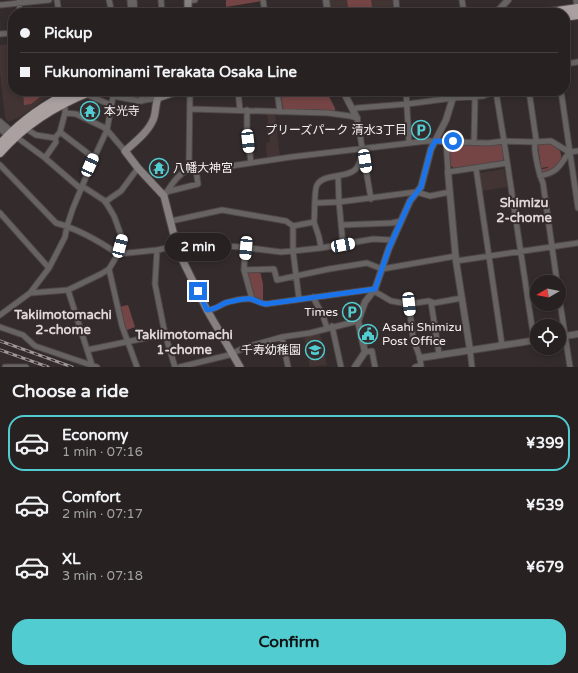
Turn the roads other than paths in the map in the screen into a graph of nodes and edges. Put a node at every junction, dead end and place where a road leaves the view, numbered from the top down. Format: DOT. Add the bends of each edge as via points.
graph roads {
  1 [pos="49,0"];
  2 [pos="508,0"];
  3 [pos="19,2"];
  4 [pos="0,6"];
  5 [pos="501,8"];
  6 [pos="63,96"];
  7 [pos="85,96"];
  8 [pos="95,96"];
  9 [pos="113,96"];
  10 [pos="123,96"];
  11 [pos="141,96"];
  12 [pos="161,96"];
  13 [pos="190,96"];
  14 [pos="239,96"];
  15 [pos="278,96"];
  16 [pos="346,96"];
  17 [pos="406,96"];
  18 [pos="476,96"];
  19 [pos="483,96"];
  20 [pos="497,96"];
  21 [pos="530,96"];
  22 [pos="562,96"];
  23 [pos="158,98"];
  24 [pos="453,98"];
  25 [pos="142,101"];
  26 [pos="63,104"];
  27 [pos="407,104"];
  28 [pos="111,105"];
  29 [pos="190,109"];
  30 [pos="240,110"];
  31 [pos="247,110"];
  32 [pos="353,110"];
  33 [pos="280,112"];
  34 [pos="65,113"];
  35 [pos="357,118"];
  36 [pos="0,122"];
  37 [pos="0,128"];
  38 [pos="25,128"];
  39 [pos="107,130"];
  40 [pos="60,132"];
  41 [pos="12,136"];
  42 [pos="55,138"];
  43 [pos="435,141"];
  44 [pos="446,141"];
  45 [pos="504,141"];
  46 [pos="409,142"];
  47 [pos="474,142"];
  48 [pos="535,142"];
  49 [pos="0,144"];
  50 [pos="363,148"];
  51 [pos="578,151"];
  52 [pos="125,152"];
  53 [pos="569,152"];
  54 [pos="0,153"];
  55 [pos="44,158"];
  56 [pos="94,158"];
  57 [pos="507,163"];
  58 [pos="251,164"];
  59 [pos="0,165"];
  60 [pos="138,168"];
  61 [pos="476,168"];
  62 [pos="187,170"];
  63 [pos="196,170"];
  64 [pos="448,172"];
  65 [pos="338,176"];
  66 [pos="540,176"];
  67 [pos="82,188"];
  68 [pos="416,192"];
  69 [pos="450,192"];
  70 [pos="165,194"];
  71 [pos="371,199"];
  72 [pos="106,202"];
  73 [pos="339,202"];
  74 [pos="315,203"];
  75 [pos="578,208"];
  76 [pos="0,213"];
  77 [pos="171,221"];
  78 [pos="401,221"];
  79 [pos="314,222"];
  80 [pos="67,226"];
  81 [pos="292,226"];
  82 [pos="341,226"];
  83 [pos="392,240"];
  84 [pos="578,243"];
  85 [pos="343,245"];
  86 [pos="552,247"];
  87 [pos="178,248"];
  88 [pos="246,248"];
  89 [pos="321,248"];
  90 [pos="158,250"];
  91 [pos="294,251"];
  92 [pos="520,252"];
  93 [pos="118,254"];
  94 [pos="489,256"];
  95 [pos="456,258"];
  96 [pos="49,268"];
  97 [pos="382,268"];
  98 [pos="109,269"];
  99 [pos="244,270"];
  100 [pos="556,275"];
  101 [pos="297,276"];
  102 [pos="68,290"];
  103 [pos="375,290"];
  104 [pos="30,293"];
  105 [pos="313,297"];
  106 [pos="462,298"];
  107 [pos="252,299"];
  108 [pos="299,299"];
  109 [pos="432,302"];
  110 [pos="409,304"];
  111 [pos="207,310"];
  112 [pos="0,316"];
  113 [pos="531,319"];
  114 [pos="358,321"];
  115 [pos="0,327"];
  116 [pos="330,327"];
  117 [pos="165,334"];
  118 [pos="578,334"];
  119 [pos="566,336"];
  120 [pos="282,337"];
  121 [pos="128,341"];
  122 [pos="530,341"];
  123 [pos="502,345"];
  124 [pos="87,350"];
  125 [pos="470,350"];
  126 [pos="365,352"];
  127 [pos="566,352"];
  128 [pos="232,354"];
  129 [pos="439,354"];
  130 [pos="420,358"];
  131 [pos="0,364"];
  132 [pos="94,366"];
  133 [pos="421,366"];
  134 [pos="4,367"];
  135 [pos="26,367"];
  136 [pos="137,367"];
  137 [pos="175,367"];
  138 [pos="180,367"];
  139 [pos="240,367"];
  140 [pos="288,367"];
  141 [pos="342,367"];
  142 [pos="355,367"];
  143 [pos="375,367"];
  144 [pos="415,367"];
  145 [pos="472,367"];
  146 [pos="570,367"];
  1 -- 3 [label="street"];
  2 -- 5 [label="street"];
  3 -- 4 [label="street"];
  6 -- 41 [label="highway" via="20,124"];
  7 -- 26 [label="highway"];
  8 -- 28 [label="street"];
  9 -- 28 [label="street"];
  10 -- 25 [label="street"];
  11 -- 25 [label="street"];
  12 -- 23 [label="main road"];
  13 -- 29 [label="street"];
  14 -- 30 [label="street"];
  15 -- 33 [label="street"];
  16 -- 32 [label="street"];
  17 -- 27 [label="street"];
  18 -- 19 [label="street"];
  18 -- 24 [label="street"];
  18 -- 47 [label="street"];
  20 -- 45 [label="street"];
  21 -- 48 [label="street"];
  22 -- 53 [label="street"];
  23 -- 25 [label="street"];
  23 -- 52 [label="main road" via="153,121"];
  24 -- 27 [label="street"];
  24 -- 43 [label="street"];
  26 -- 34 [label="street"];
  26 -- 38 [label="highway"];
  27 -- 32 [label="street"];
  27 -- 46 [label="street"];
  28 -- 39 [label="street"];
  29 -- 30 [label="street"];
  29 -- 62 [label="street"];
  30 -- 31 [label="street"];
  31 -- 33 [label="street"];
  31 -- 58 [label="street"];
  32 -- 35 [label="street"];
  33 -- 35 [label="street" via="328,113"];
  34 -- 39 [label="street" via="76,114"];
  34 -- 40 [label="street"];
  35 -- 50 [label="street"];
  36 -- 41 [label="street"];
  37 -- 41 [label="street"];
  38 -- 41 [label="highway"];
  38 -- 42 [label="street" via="36,135"];
  39 -- 52 [label="street"];
  39 -- 56 [label="street"];
  40 -- 42 [label="street"];
  40 -- 56 [label="street"];
  41 -- 49 [label="highway"];
  41 -- 54 [label="highway"];
  41 -- 55 [label="street"];
  42 -- 55 [label="street" via="56,142"];
  43 -- 44 [label="street"];
  43 -- 46 [label="street"];
  43 -- 68 [label="street" via="421,187"];
  44 -- 47 [label="street"];
  44 -- 64 [label="street"];
  45 -- 47 [label="street"];
  45 -- 48 [label="street"];
  45 -- 57 [label="street"];
  46 -- 50 [label="street"];
  48 -- 53 [label="street" via="551,141"];
  48 -- 66 [label="street"];
  50 -- 58 [label="street"];
  50 -- 65 [label="street" via="361,160 354,172"];
  50 -- 71 [label="street"];
  51 -- 53 [label="street"];
  52 -- 60 [label="main road"];
  53 -- 66 [label="street" via="558,169 551,174"];
  53 -- 75 [label="street"];
  55 -- 67 [label="street"];
  56 -- 67 [label="street"];
  57 -- 61 [label="street"];
  57 -- 92 [label="street"];
  58 -- 63 [label="street"];
  59 -- 80 [label="street" via="56,223"];
  60 -- 70 [label="main road"];
  60 -- 72 [label="street" via="121,191"];
  61 -- 64 [label="street"];
  61 -- 94 [label="street"];
  62 -- 63 [label="street"];
  62 -- 70 [label="street"];
  63 -- 70 [label="street" via="198,184"];
  64 -- 69 [label="street"];
  65 -- 73 [label="street"];
  65 -- 74 [label="street" via="321,180 316,186"];
  66 -- 86 [label="street"];
  67 -- 72 [label="street"];
  67 -- 80 [label="street"];
  68 -- 69 [label="street" via="430,196"];
  68 -- 71 [label="street"];
  68 -- 78 [label="street"];
  69 -- 95 [label="street"];
  70 -- 77 [label="main road"];
  71 -- 73 [label="street"];
  72 -- 93 [label="street" via="122,238"];
  73 -- 74 [label="street"];
  73 -- 82 [label="street"];
  74 -- 79 [label="street"];
  76 -- 96 [label="street"];
  77 -- 81 [label="street" via="222,210 286,221"];
  77 -- 87 [label="main road"];
  78 -- 82 [label="street"];
  78 -- 83 [label="street"];
  79 -- 81 [label="street"];
  79 -- 89 [label="street"];
  80 -- 93 [label="street"];
  80 -- 96 [label="street" via="65,237"];
  81 -- 91 [label="street"];
  82 -- 85 [label="street"];
  83 -- 85 [label="street" via="373,239"];
  83 -- 97 [label="street"];
  84 -- 86 [label="street"];
  85 -- 89 [label="street"];
  86 -- 92 [label="street"];
  86 -- 100 [label="street"];
  87 -- 88 [label="street" via="208,245"];
  87 -- 90 [label="street"];
  87 -- 111 [label="main road"];
  88 -- 91 [label="street"];
  88 -- 99 [label="street"];
  89 -- 91 [label="street"];
  90 -- 93 [label="street"];
  90 -- 117 [label="street" via="155,284"];
  91 -- 101 [label="street"];
  92 -- 94 [label="street"];
  92 -- 113 [label="street"];
  93 -- 98 [label="street"];
  94 -- 95 [label="street"];
  94 -- 123 [label="street"];
  95 -- 97 [label="street"];
  95 -- 106 [label="street"];
  96 -- 104 [label="street"];
  97 -- 101 [label="street" via="367,263 329,268"];
  97 -- 103 [label="street"];
  98 -- 102 [label="street"];
  98 -- 121 [label="street"];
  99 -- 101 [label="street" via="274,269 277,280"];
  99 -- 107 [label="street"];
  101 -- 108 [label="street"];
  102 -- 104 [label="street"];
  102 -- 124 [label="street"];
  103 -- 105 [label="street"];
  103 -- 110 [label="street" via="391,301"];
  103 -- 114 [label="street" via="365,302"];
  104 -- 112 [label="street"];
  105 -- 108 [label="street"];
  105 -- 116 [label="street"];
  106 -- 109 [label="street"];
  106 -- 125 [label="street"];
  107 -- 108 [label="street" via="266,304"];
  107 -- 111 [label="street" via="226,303"];
  109 -- 110 [label="street"];
  109 -- 129 [label="street"];
  110 -- 130 [label="street" via="413,338"];
  111 -- 128 [label="main road"];
  114 -- 116 [label="street"];
  114 -- 126 [label="street"];
  115 -- 132 [label="street" via="23,335 35,346"];
  116 -- 120 [label="street"];
  116 -- 141 [label="street"];
  117 -- 121 [label="street"];
  117 -- 137 [label="street"];
  118 -- 119 [label="street"];
  120 -- 128 [label="street" via="246,347"];
  120 -- 140 [label="street"];
  121 -- 124 [label="street"];
  121 -- 136 [label="street"];
  122 -- 123 [label="street"];
  123 -- 125 [label="street"];
  124 -- 132 [label="street"];
  125 -- 129 [label="street"];
  125 -- 145 [label="street"];
  126 -- 142 [label="street"];
  126 -- 143 [label="street" via="372,350"];
  127 -- 146 [label="street"];
  128 -- 138 [label="street"];
  128 -- 139 [label="main road"];
  129 -- 130 [label="street"];
  130 -- 133 [label="street"];
  131 -- 134 [label="street"];
  133 -- 144 [label="street"];
  134 -- 135 [label="street"];
}
